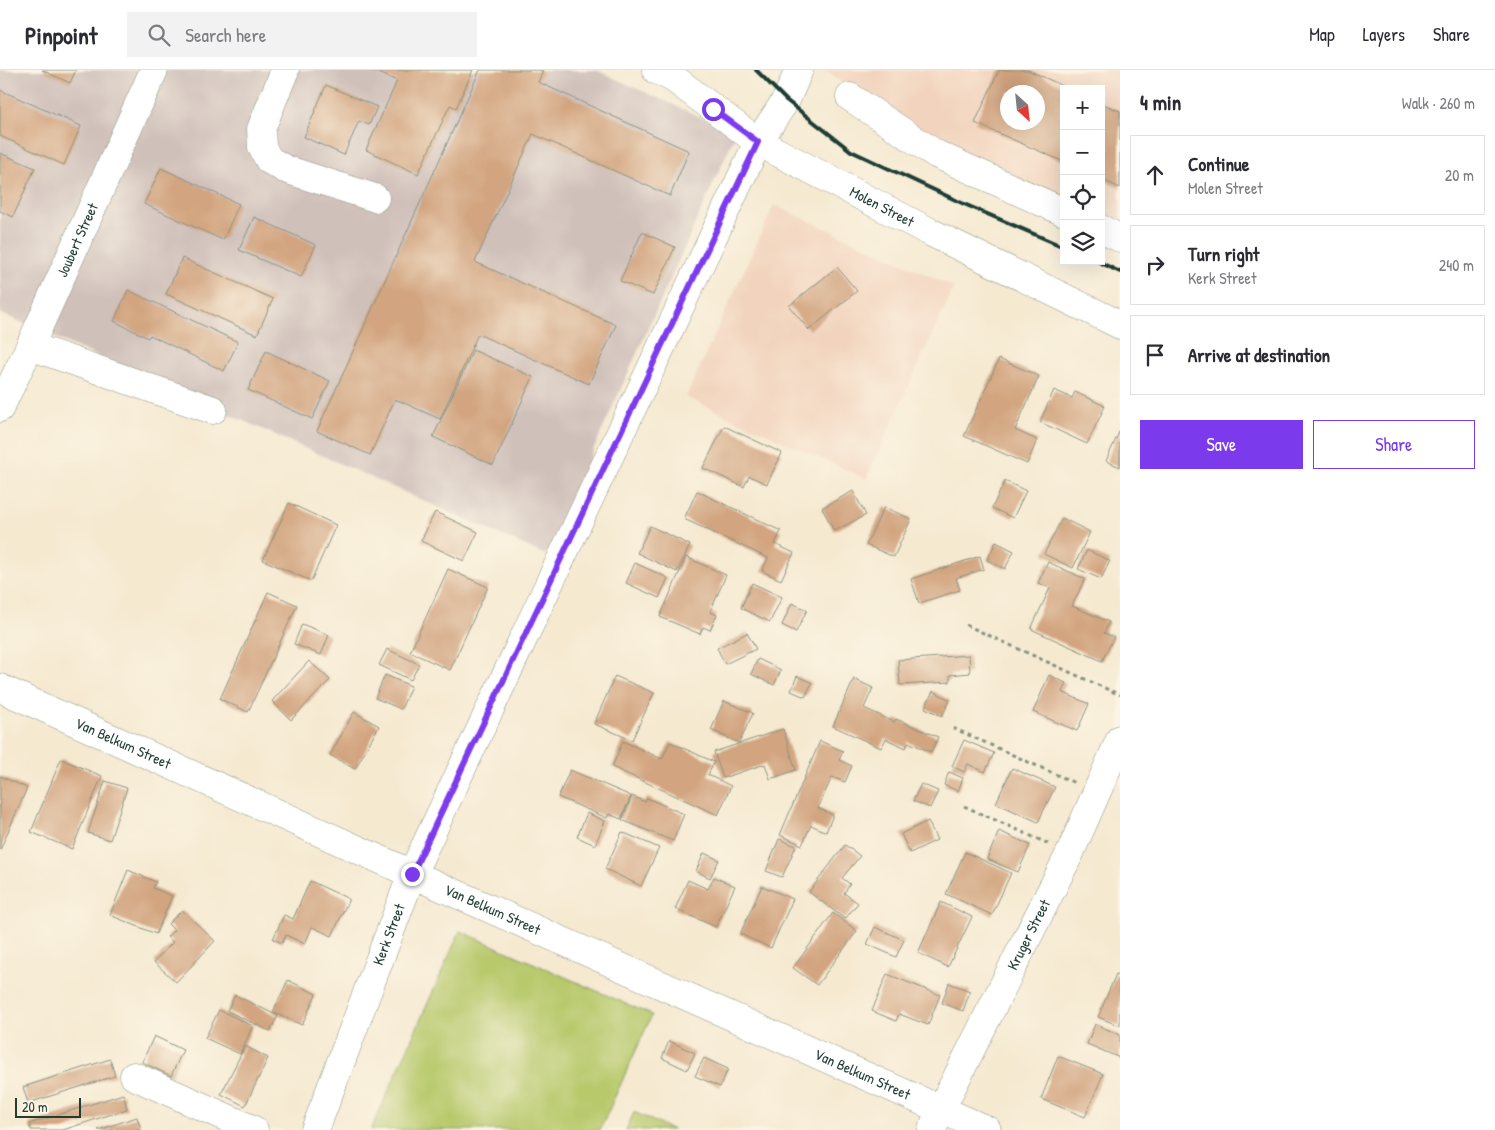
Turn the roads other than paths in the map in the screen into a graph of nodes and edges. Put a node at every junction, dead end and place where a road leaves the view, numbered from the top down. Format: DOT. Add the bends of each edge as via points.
graph roads {
  1 [pos="154,70"];
  2 [pos="285,70"];
  3 [pos="656,70"];
  4 [pos="799,70"];
  5 [pos="850,97"];
  6 [pos="758,142"];
  7 [pos="375,198"];
  8 [pos="1060,210"];
  9 [pos="1105,232"];
  10 [pos="1120,238"];
  11 [pos="1120,325"];
  12 [pos="30,346"];
  13 [pos="8,373"];
  14 [pos="0,408"];
  15 [pos="213,410"];
  16 [pos="0,688"];
  17 [pos="1120,738"];
  18 [pos="412,874"];
  19 [pos="134,1076"];
  20 [pos="936,1120"];
  21 [pos="254,1130"];
  22 [pos="315,1130"];
  23 [pos="987,1130"];
  1 -- 12 [label="street, Joubert Street"];
  2 -- 7 [label="street" via="261,129 262,146 269,160 285,169"];
  3 -- 6 [label="street, Molen Street" via="673,78"];
  4 -- 6 [label="street, Kerk Street" via="786,100"];
  5 -- 8 [label="street" via="936,154"];
  6 -- 11 [label="street, Molen Street" via="930,232"];
  6 -- 18 [label="street, Kerk Street"];
  9 -- 10 [label="street"];
  12 -- 13 [label="street, Joubert Street"];
  12 -- 15 [label="street"];
  13 -- 14 [label="street, Joubert Street"];
  16 -- 18 [label="street, Van Belkum Street"];
  17 -- 20 [label="street, Kruger Street" via="1070,854"];
  18 -- 20 [label="street, Van Belkum Street"];
  18 -- 22 [label="street, Kerk Street"];
  19 -- 21 [label="street"];
  20 -- 23 [label="street, Van Belkum Street"];
}
